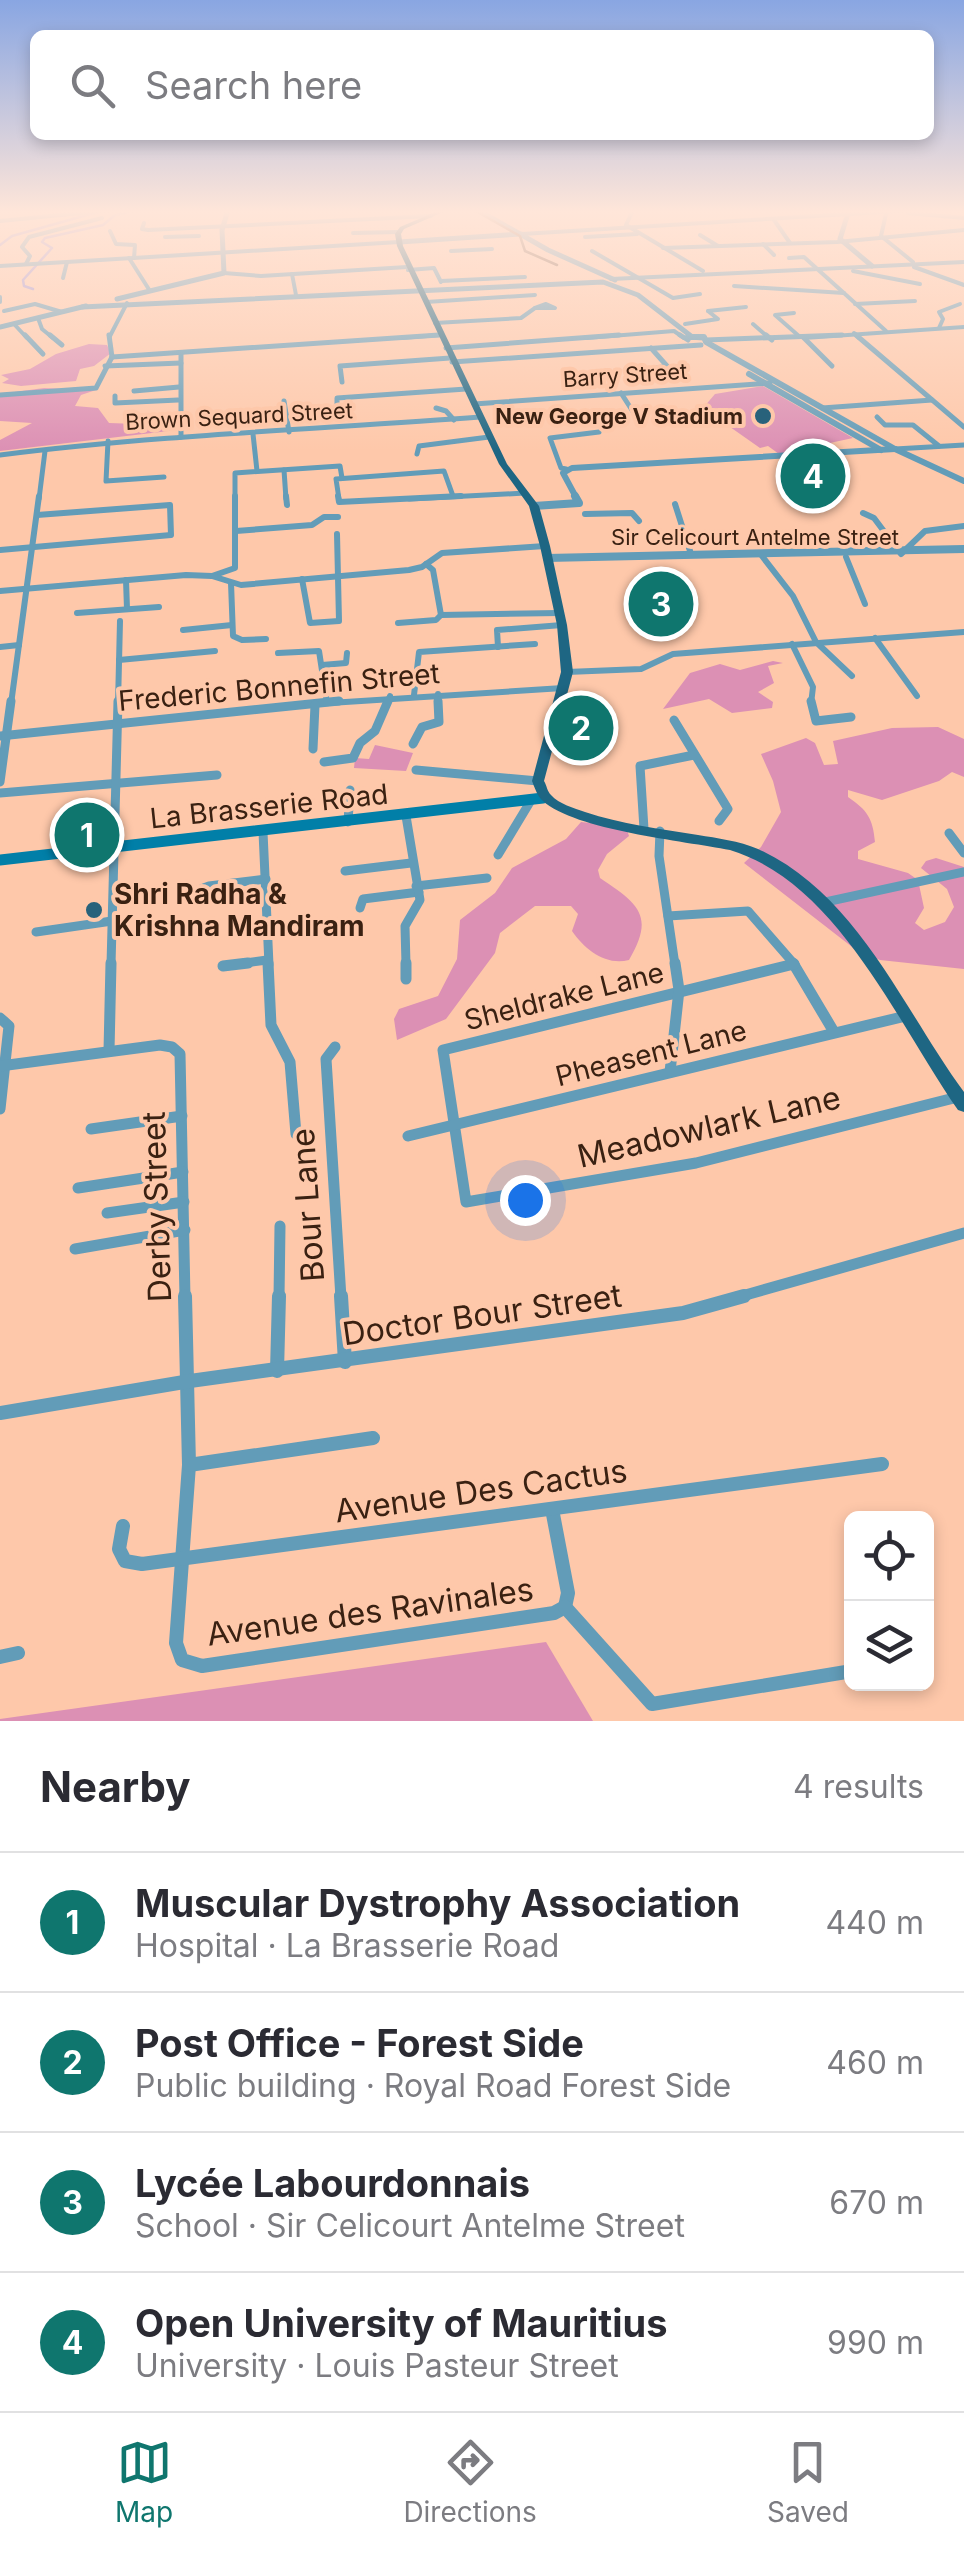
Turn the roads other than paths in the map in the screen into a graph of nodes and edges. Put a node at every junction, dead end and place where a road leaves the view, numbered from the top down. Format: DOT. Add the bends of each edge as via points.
graph roads {
  1 [pos="149,290"];
  2 [pos="295,290"];
  3 [pos="411,290"];
  4 [pos="419,290"];
  5 [pos="533,290"];
  6 [pos="541,290"];
  7 [pos="629,290"];
  8 [pos="636,290"];
  9 [pos="659,290"];
  10 [pos="793,290"];
  11 [pos="840,290"];
  12 [pos="700,294"];
  13 [pos="844,294"];
  14 [pos="296,295"];
  15 [pos="536,295"];
  16 [pos="915,300"];
  17 [pos="116,301"];
  18 [pos="426,302"];
  19 [pos="127,303"];
  20 [pos="856,304"];
  21 [pos="960,304"];
  22 [pos="746,307"];
  23 [pos="536,309"];
  24 [pos="4,311"];
  25 [pos="62,312"];
  26 [pos="794,314"];
  27 [pos="38,318"];
  28 [pos="435,323"];
  29 [pos="14,324"];
  30 [pos="684,324"];
  31 [pos="754,324"];
  32 [pos="0,327"];
  33 [pos="954,327"];
  34 [pos="964,327"];
  35 [pos="939,328"];
  36 [pos="886,331"];
  37 [pos="854,333"];
  38 [pos="440,335"];
  39 [pos="964,336"];
  40 [pos="802,337"];
  41 [pos="772,340"];
  42 [pos="700,341"];
  43 [pos="62,345"];
  44 [pos="446,348"];
  45 [pos="651,348"];
  46 [pos="181,353"];
  47 [pos="44,354"];
  48 [pos="112,357"];
  49 [pos="451,360"];
  50 [pos="180,364"];
  51 [pos="105,366"];
  52 [pos="832,366"];
  53 [pos="657,368"];
  54 [pos="342,382"];
  55 [pos="763,383"];
  56 [pos="778,384"];
  57 [pos="180,387"];
  58 [pos="466,389"];
  59 [pos="134,391"];
  60 [pos="621,393"];
  61 [pos="0,395"];
  62 [pos="178,400"];
  63 [pos="932,400"];
  64 [pos="284,401"];
  65 [pos="117,403"];
  66 [pos="474,404"];
  67 [pos="436,408"];
  68 [pos="822,408"];
  69 [pos="331,410"];
  70 [pos="964,410"];
  71 [pos="946,412"];
  72 [pos="480,417"];
  73 [pos="877,417"];
  74 [pos="454,420"];
  75 [pos="639,421"];
  76 [pos="964,426"];
  77 [pos="290,432"];
  78 [pos="600,432"];
  79 [pos="253,434"];
  80 [pos="181,437"];
  81 [pos="489,437"];
  82 [pos="108,441"];
  83 [pos="964,445"];
  84 [pos="938,446"];
  85 [pos="895,449"];
  86 [pos="881,450"];
  87 [pos="45,451"];
  88 [pos="0,454"];
  89 [pos="417,454"];
  90 [pos="569,469"];
  91 [pos="284,470"];
  92 [pos="257,471"];
  93 [pos="164,477"];
  94 [pos="342,478"];
  95 [pos="964,484"];
  96 [pos="525,493"];
  97 [pos="453,496"];
  98 [pos="579,504"];
  99 [pos="675,504"];
  100 [pos="287,505"];
  101 [pos="534,506"];
  102 [pos="864,513"];
  103 [pos="585,514"];
  104 [pos="37,515"];
  105 [pos="338,517"];
  106 [pos="639,521"];
  107 [pos="964,526"];
  108 [pos="592,528"];
  109 [pos="236,531"];
  110 [pos="337,534"];
  111 [pos="32,547"];
  112 [pos="964,549"];
  113 [pos="0,550"];
  114 [pos="546,552"];
  115 [pos="691,554"];
  116 [pos="901,554"];
  117 [pos="762,556"];
  118 [pos="846,557"];
  119 [pos="426,564"];
  120 [pos="212,576"];
  121 [pos="336,576"];
  122 [pos="302,579"];
  123 [pos="126,580"];
  124 [pos="231,584"];
  125 [pos="28,589"];
  126 [pos="0,591"];
  127 [pos="866,604"];
  128 [pos="159,607"];
  129 [pos="128,609"];
  130 [pos="77,613"];
  131 [pos="441,615"];
  132 [pos="561,619"];
  133 [pos="120,620"];
  134 [pos="398,623"];
  135 [pos="232,625"];
  136 [pos="183,630"];
  137 [pos="964,632"];
  138 [pos="875,638"];
  139 [pos="266,639"];
  140 [pos="816,642"];
  141 [pos="535,644"];
  142 [pos="792,644"];
  143 [pos="18,646"];
  144 [pos="0,647"];
  145 [pos="498,647"];
  146 [pos="215,651"];
  147 [pos="347,652"];
  148 [pos="278,653"];
  149 [pos="118,660"];
  150 [pos="322,665"];
  151 [pos="567,672"];
  152 [pos="852,676"];
  153 [pos="14,687"];
  154 [pos="0,688"];
  155 [pos="563,688"];
  156 [pos="414,694"];
  157 [pos="438,694"];
  158 [pos="390,696"];
  159 [pos="918,696"];
  160 [pos="327,703"];
  161 [pos="314,704"];
  162 [pos="850,718"];
  163 [pos="674,720"];
  164 [pos="116,724"];
  165 [pos="3,736"];
  166 [pos="413,744"];
  167 [pos="313,749"];
  168 [pos="694,754"];
  169 [pos="324,762"];
  170 [pos="416,770"];
  171 [pos="217,775"];
  172 [pos="538,781"];
  173 [pos="0,782"];
  174 [pos="115,783"];
  175 [pos="350,790"];
  176 [pos="0,793"];
  177 [pos="542,802"];
  178 [pos="406,816"];
  179 [pos="719,821"];
  180 [pos="348,822"];
  181 [pos="652,830"];
  182 [pos="262,832"];
  183 [pos="949,832"];
  184 [pos="114,848"];
  185 [pos="964,853"];
  186 [pos="498,855"];
  187 [pos="0,860"];
  188 [pos="411,863"];
  189 [pos="346,871"];
  190 [pos="964,872"];
  191 [pos="487,878"];
  192 [pos="266,879"];
  193 [pos="418,889"];
  194 [pos="182,896"];
  195 [pos="821,903"];
  196 [pos="360,908"];
  197 [pos="668,916"];
  198 [pos="112,921"];
  199 [pos="36,932"];
  200 [pos="268,960"];
  201 [pos="794,964"];
  202 [pos="223,966"];
  203 [pos="406,978"];
  204 [pos="680,990"];
  205 [pos="906,1016"];
  206 [pos="3,1019"];
  207 [pos="834,1032"];
  208 [pos="335,1047"];
  209 [pos="109,1051"];
  210 [pos="2,1065"];
  211 [pos="670,1072"];
  212 [pos="961,1101"];
  213 [pos="0,1109"];
  214 [pos="182,1116"];
  215 [pos="454,1124"];
  216 [pos="90,1129"];
  217 [pos="296,1134"];
  218 [pos="408,1136"];
  219 [pos="183,1172"];
  220 [pos="78,1188"];
  221 [pos="184,1202"];
  222 [pos="471,1204"];
  223 [pos="107,1214"];
  224 [pos="280,1226"];
  225 [pos="185,1230"];
  226 [pos="964,1233"];
  227 [pos="75,1249"];
  228 [pos="346,1362"];
  229 [pos="277,1371"];
  230 [pos="190,1382"];
  231 [pos="0,1413"];
  232 [pos="373,1438"];
  233 [pos="882,1464"];
  234 [pos="190,1465"];
  235 [pos="552,1509"];
  236 [pos="122,1526"];
  237 [pos="182,1559"];
  238 [pos="565,1607"];
  239 [pos="18,1654"];
  240 [pos="0,1657"];
  241 [pos="182,1660"];
  242 [pos="844,1671"];
  1 -- 17 [label="street"];
  2 -- 14 [label="street"];
  3 -- 14 [label="street"];
  4 -- 18 [label="main road"];
  5 -- 15 [label="street"];
  6 -- 23 [label="street" via="555,309"];
  7 -- 42 [label="street"];
  8 -- 30 [label="street"];
  9 -- 12 [label="street" via="673,298"];
  10 -- 13 [label="street"];
  11 -- 13 [label="street"];
  13 -- 20 [label="street"];
  14 -- 19 [label="street"];
  15 -- 18 [label="street"];
  15 -- 23 [label="street"];
  16 -- 20 [label="street"];
  17 -- 19 [label="street"];
  17 -- 25 [label="street"];
  18 -- 28 [label="main road"];
  19 -- 48 [label="street" via="109,336"];
  20 -- 36 [label="street"];
  21 -- 35 [label="street" via="939,312"];
  22 -- 30 [label="street" via="708,311 718,318"];
  23 -- 28 [label="street" via="521,318"];
  24 -- 25 [label="street" via="35,304"];
  25 -- 27 [label="street"];
  26 -- 40 [label="street" via="775,315"];
  27 -- 29 [label="street"];
  27 -- 43 [label="street"];
  28 -- 38 [label="main road"];
  29 -- 32 [label="street"];
  29 -- 47 [label="street"];
  30 -- 42 [label="street"];
  31 -- 41 [label="street"];
  33 -- 34 [label="street"];
  33 -- 35 [label="street"];
  33 -- 39 [label="street"];
  35 -- 36 [label="street"];
  36 -- 37 [label="street"];
  37 -- 40 [label="street"];
  37 -- 63 [label="street"];
  38 -- 44 [label="main road"];
  38 -- 46 [label="street"];
  40 -- 41 [label="street"];
  40 -- 52 [label="street"];
  41 -- 42 [label="street"];
  42 -- 44 [label="street" via="674,332"];
  42 -- 45 [label="street"];
  42 -- 55 [label="street"];
  42 -- 56 [label="street"];
  44 -- 49 [label="main road"];
  45 -- 49 [label="street"];
  45 -- 53 [label="street" via="666,366"];
  46 -- 48 [label="street"];
  46 -- 50 [label="street"];
  48 -- 51 [label="street"];
  49 -- 54 [label="street" via="340,366"];
  49 -- 58 [label="main road"];
  50 -- 51 [label="street"];
  50 -- 57 [label="street"];
  51 -- 61 [label="street" via="96,388"];
  55 -- 56 [label="street, Barry Street"];
  55 -- 60 [label="street, Barry Street"];
  55 -- 86 [label="street"];
  56 -- 68 [label="street"];
  57 -- 59 [label="street"];
  57 -- 62 [label="street"];
  58 -- 66 [label="main road"];
  58 -- 69 [label="street" via="337,398"];
  60 -- 66 [label="street, Barry Street"];
  60 -- 75 [label="street"];
  62 -- 65 [label="street"];
  62 -- 80 [label="street"];
  63 -- 68 [label="street"];
  63 -- 71 [label="street"];
  64 -- 77 [label="street"];
  66 -- 72 [label="main road"];
  67 -- 74 [label="street"];
  68 -- 85 [label="street"];
  70 -- 71 [label="street"];
  71 -- 76 [label="street"];
  72 -- 74 [label="street, Brown Sequard Street"];
  72 -- 81 [label="main road"];
  73 -- 84 [label="street" via="885,426 916,426"];
  74 -- 77 [label="street, Brown Sequard Street"];
  77 -- 79 [label="street, Brown Sequard Street"];
  78 -- 90 [label="street" via="550,438 562,468"];
  79 -- 80 [label="street, Brown Sequard Street"];
  79 -- 92 [label="street"];
  80 -- 82 [label="street, Brown Sequard Street"];
  81 -- 89 [label="street" via="419,446"];
  81 -- 96 [label="main road"];
  82 -- 87 [label="street, Brown Sequard Street"];
  82 -- 93 [label="street" via="106,481"];
  83 -- 84 [label="street"];
  84 -- 85 [label="street"];
  85 -- 86 [label="street"];
  85 -- 95 [label="street"];
  86 -- 90 [label="street"];
  86 -- 95 [label="street"];
  87 -- 88 [label="street, Brown Sequard Street"];
  87 -- 104 [label="street"];
  90 -- 98 [label="street" via="563,473"];
  91 -- 92 [label="street"];
  91 -- 94 [label="street" via="340,466"];
  91 -- 100 [label="street"];
  92 -- 109 [label="street" via="235,472"];
  94 -- 97 [label="street" via="444,471"];
  94 -- 97 [label="street" via="336,479 340,502"];
  96 -- 97 [label="street"];
  96 -- 101 [label="main road"];
  98 -- 101 [label="street"];
  98 -- 103 [label="street"];
  99 -- 115 [label="street"];
  101 -- 114 [label="main road"];
  102 -- 116 [label="street"];
  103 -- 106 [label="street" via="632,512"];
  103 -- 108 [label="street"];
  104 -- 111 [label="street"];
  104 -- 111 [label="street" via="170,506 171,536"];
  105 -- 109 [label="street"];
  107 -- 116 [label="street" via="925,531"];
  109 -- 120 [label="street" via="235,568"];
  110 -- 121 [label="street"];
  111 -- 113 [label="street"];
  111 -- 125 [label="street"];
  112 -- 116 [label="street, Sir Celicourt Antelme Street"];
  114 -- 115 [label="street, Sir Celicourt Antelme Street"];
  114 -- 119 [label="street" via="442,554"];
  114 -- 132 [label="main road"];
  115 -- 117 [label="street, Sir Celicourt Antelme Street"];
  116 -- 118 [label="street, Sir Celicourt Antelme Street"];
  117 -- 118 [label="street, Sir Celicourt Antelme Street"];
  117 -- 140 [label="street"];
  118 -- 127 [label="street"];
  119 -- 121 [label="street"];
  119 -- 131 [label="street" via="433,570"];
  120 -- 123 [label="street"];
  120 -- 124 [label="street"];
  121 -- 122 [label="street"];
  121 -- 122 [label="street" via="341,619 316,624 310,623"];
  122 -- 124 [label="street"];
  123 -- 125 [label="street"];
  123 -- 129 [label="street"];
  124 -- 135 [label="street"];
  125 -- 126 [label="street"];
  125 -- 143 [label="street"];
  128 -- 129 [label="street"];
  129 -- 130 [label="street"];
  131 -- 132 [label="street"];
  131 -- 134 [label="street"];
  132 -- 145 [label="street" via="497,630"];
  132 -- 151 [label="main road"];
  133 -- 149 [label="street"];
  135 -- 136 [label="street"];
  135 -- 139 [label="street" via="238,640"];
  137 -- 138 [label="street"];
  138 -- 140 [label="street"];
  138 -- 159 [label="street"];
  140 -- 142 [label="street"];
  140 -- 152 [label="street"];
  141 -- 145 [label="street"];
  142 -- 151 [label="street" via="673,654 620,672"];
  142 -- 162 [label="street" via="813,687 816,721"];
  143 -- 144 [label="street"];
  143 -- 153 [label="street"];
  145 -- 156 [label="street" via="419,652"];
  146 -- 149 [label="street"];
  147 -- 150 [label="street" via="346,663"];
  148 -- 150 [label="street" via="316,650"];
  149 -- 164 [label="street"];
  150 -- 160 [label="street"];
  151 -- 155 [label="main road"];
  153 -- 154 [label="street"];
  153 -- 165 [label="street"];
  155 -- 157 [label="street, Frederic Bonnefin Street"];
  155 -- 172 [label="main road"];
  156 -- 157 [label="street, Frederic Bonnefin Street"];
  156 -- 158 [label="street, Frederic Bonnefin Street"];
  157 -- 166 [label="street" via="439,722 422,727"];
  158 -- 160 [label="street, Frederic Bonnefin Street"];
  158 -- 169 [label="street" via="355,756"];
  160 -- 161 [label="street, Frederic Bonnefin Street"];
  161 -- 164 [label="street, Frederic Bonnefin Street"];
  161 -- 167 [label="street"];
  163 -- 168 [label="street"];
  164 -- 165 [label="street, Frederic Bonnefin Street"];
  164 -- 174 [label="street"];
  165 -- 173 [label="street"];
  168 -- 179 [label="street" via="728,809"];
  168 -- 181 [label="street" via="640,766"];
  170 -- 172 [label="street"];
  171 -- 174 [label="street"];
  172 -- 177 [label="main road"];
  174 -- 176 [label="street"];
  174 -- 184 [label="street"];
  175 -- 180 [label="street"];
  177 -- 178 [label="main road, La Brasserie Road"];
  177 -- 181 [label="main road" via="596,821"];
  177 -- 186 [label="street"];
  178 -- 180 [label="main road, La Brasserie Road"];
  178 -- 188 [label="street"];
  180 -- 182 [label="main road, La Brasserie Road"];
  181 -- 195 [label="main road" via="751,852"];
  181 -- 197 [label="street"];
  182 -- 184 [label="main road, La Brasserie Road"];
  182 -- 192 [label="street"];
  183 -- 185 [label="street"];
  184 -- 187 [label="main road, La Brasserie Road"];
  184 -- 198 [label="street"];
  188 -- 189 [label="street"];
  188 -- 193 [label="street"];
  190 -- 195 [label="street"];
  191 -- 193 [label="street"];
  192 -- 194 [label="street"];
  192 -- 200 [label="street"];
  193 -- 196 [label="street" via="363,900"];
  193 -- 203 [label="street" via="420,900 405,926"];
  195 -- 205 [label="main road" via="848,929"];
  197 -- 201 [label="street" via="748,911"];
  197 -- 204 [label="street"];
  198 -- 199 [label="street"];
  198 -- 209 [label="street"];
  200 -- 202 [label="street"];
  200 -- 217 [label="street" via="271,1025 290,1053"];
  201 -- 204 [label="street, Sheldrake Lane"];
  201 -- 207 [label="street"];
  204 -- 211 [label="street"];
  204 -- 215 [label="street, Sheldrake Lane" via="443,1050 439,1061"];
  205 -- 207 [label="street, Pheasent Lane"];
  205 -- 212 [label="main road"];
  206 -- 210 [label="street" via="9,1026"];
  207 -- 211 [label="street, Pheasent Lane"];
  208 -- 228 [label="street, Bour Lane" via="326,1059"];
  209 -- 210 [label="street"];
  209 -- 214 [label="street, Derby Street" via="160,1045 180,1054"];
  210 -- 213 [label="street"];
  211 -- 215 [label="street, Pheasent Lane"];
  212 -- 222 [label="street, Meadowlark Lane" via="696,1162"];
  214 -- 216 [label="street"];
  214 -- 219 [label="street, Derby Street"];
  215 -- 218 [label="street, Pheasent Lane"];
  215 -- 222 [label="street, Sheldrake Lane"];
  219 -- 220 [label="street"];
  219 -- 221 [label="street, Derby Street"];
  221 -- 223 [label="street"];
  221 -- 225 [label="street, Derby Street"];
  224 -- 229 [label="street"];
  225 -- 227 [label="street"];
  225 -- 230 [label="street, Derby Street"];
  226 -- 228 [label="street, Doctor Bour Street" via="683,1312"];
  228 -- 229 [label="street, Doctor Bour Street"];
  229 -- 230 [label="street, Doctor Bour Street"];
  230 -- 231 [label="street, Doctor Bour Street"];
  230 -- 234 [label="street"];
  232 -- 234 [label="street"];
  233 -- 235 [label="street, Avenue Des Cactus"];
  234 -- 237 [label="street"];
  235 -- 237 [label="street, Avenue Des Cactus"];
  235 -- 238 [label="street"];
  236 -- 237 [label="street, Avenue Des Cactus" via="124,1561"];
  237 -- 241 [label="street" via="176,1642"];
  238 -- 241 [label="street, Avenue des Ravinales" via="202,1666"];
  238 -- 242 [label="street" via="652,1704"];
  239 -- 240 [label="street"];
}
